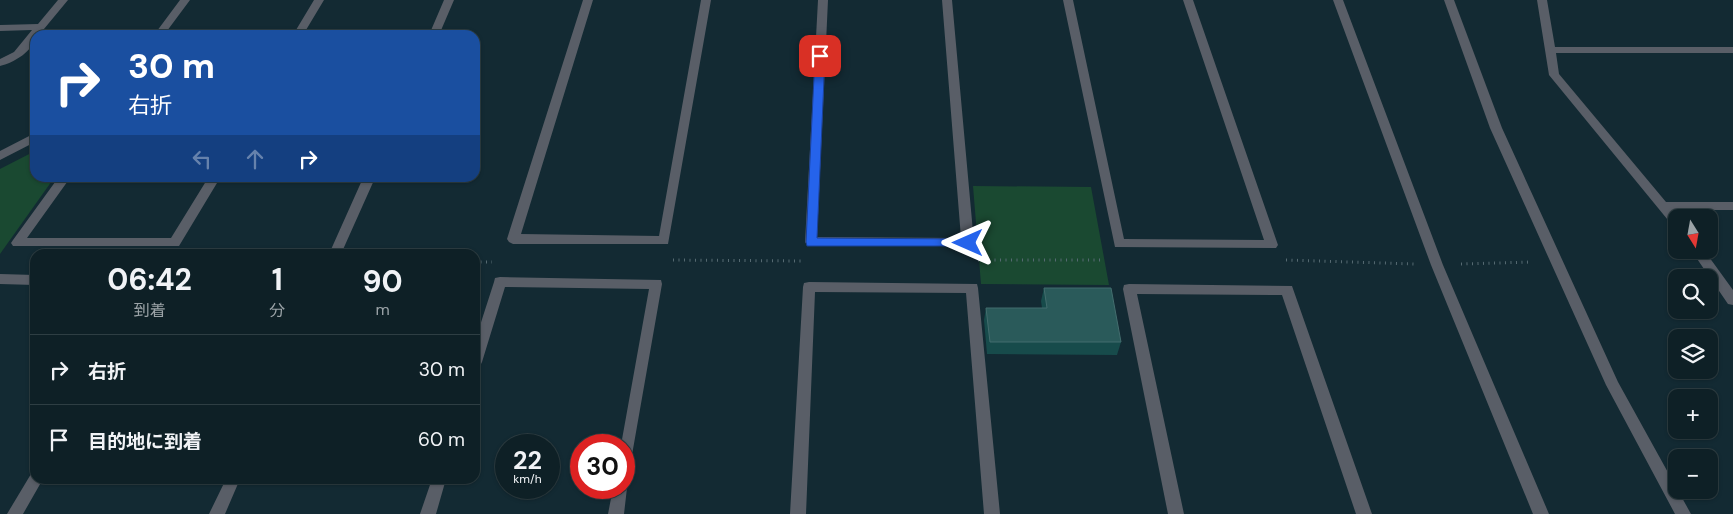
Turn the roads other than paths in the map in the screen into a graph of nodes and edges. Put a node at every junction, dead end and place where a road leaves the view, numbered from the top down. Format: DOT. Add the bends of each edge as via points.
graph roads {
  1 [pos="63,0"];
  2 [pos="185,0"];
  3 [pos="319,0"];
  4 [pos="449,0"];
  5 [pos="588,0"];
  6 [pos="706,0"];
  7 [pos="823,0"];
  8 [pos="947,0"];
  9 [pos="1068,0"];
  10 [pos="1188,0"];
  11 [pos="1338,0"];
  12 [pos="1449,0"];
  13 [pos="1542,0"];
  14 [pos="40,27"];
  15 [pos="0,28"];
  16 [pos="38,30"];
  17 [pos="163,30"];
  18 [pos="301,30"];
  19 [pos="436,30"];
  20 [pos="30,39"];
  21 [pos="1549,50"];
  22 [pos="1733,50"];
  23 [pos="0,63"];
  24 [pos="30,140"];
  25 [pos="0,156"];
  26 [pos="61,182"];
  27 [pos="212,182"];
  28 [pos="367,182"];
  29 [pos="1665,206"];
  30 [pos="1733,206"];
  31 [pos="1668,210"];
  32 [pos="337,249"];
  33 [pos="1703,259"];
  34 [pos="0,279"];
  35 [pos="30,280"];
  36 [pos="1733,300"];
  37 [pos="480,346"];
  38 [pos="630,434"];
  39 [pos="33,484"];
  40 [pos="231,484"];
  41 [pos="437,484"];
  42 [pos="618,499"];
  43 [pos="15,514"];
  44 [pos="217,514"];
  45 [pos="428,514"];
  46 [pos="616,514"];
  47 [pos="798,514"];
  48 [pos="992,514"];
  49 [pos="1176,514"];
  50 [pos="1364,514"];
  51 [pos="1541,514"];
  52 [pos="1684,514"];
  1 -- 14 [label="street"];
  2 -- 17 [label="street"];
  3 -- 18 [label="street"];
  4 -- 19 [label="street"];
  5 -- 6 [label="street" via="513,240 664,241"];
  7 -- 8 [label="street" via="811,242 968,243"];
  9 -- 10 [label="street" via="1119,244 1272,245"];
  11 -- 51 [label="street" via="1437,265"];
  12 -- 52 [label="street" via="1500,137 1613,385"];
  13 -- 21 [label="street"];
  14 -- 15 [label="street"];
  14 -- 16 [label="street"];
  20 -- 23 [label="street" via="18,54"];
  21 -- 22 [label="street"];
  21 -- 29 [label="street" via="1554,75"];
  24 -- 25 [label="street"];
  26 -- 27 [label="street" via="17,243 175,243"];
  28 -- 32 [label="street"];
  29 -- 30 [label="street"];
  29 -- 31 [label="street"];
  33 -- 36 [label="street"];
  34 -- 35 [label="street"];
  37 -- 38 [label="street" via="500,282 656,284"];
  39 -- 43 [label="street"];
  40 -- 44 [label="street"];
  41 -- 45 [label="street"];
  42 -- 46 [label="street"];
  47 -- 48 [label="street" via="809,287 972,288"];
  49 -- 50 [label="street" via="1128,289 1287,290"];
}
